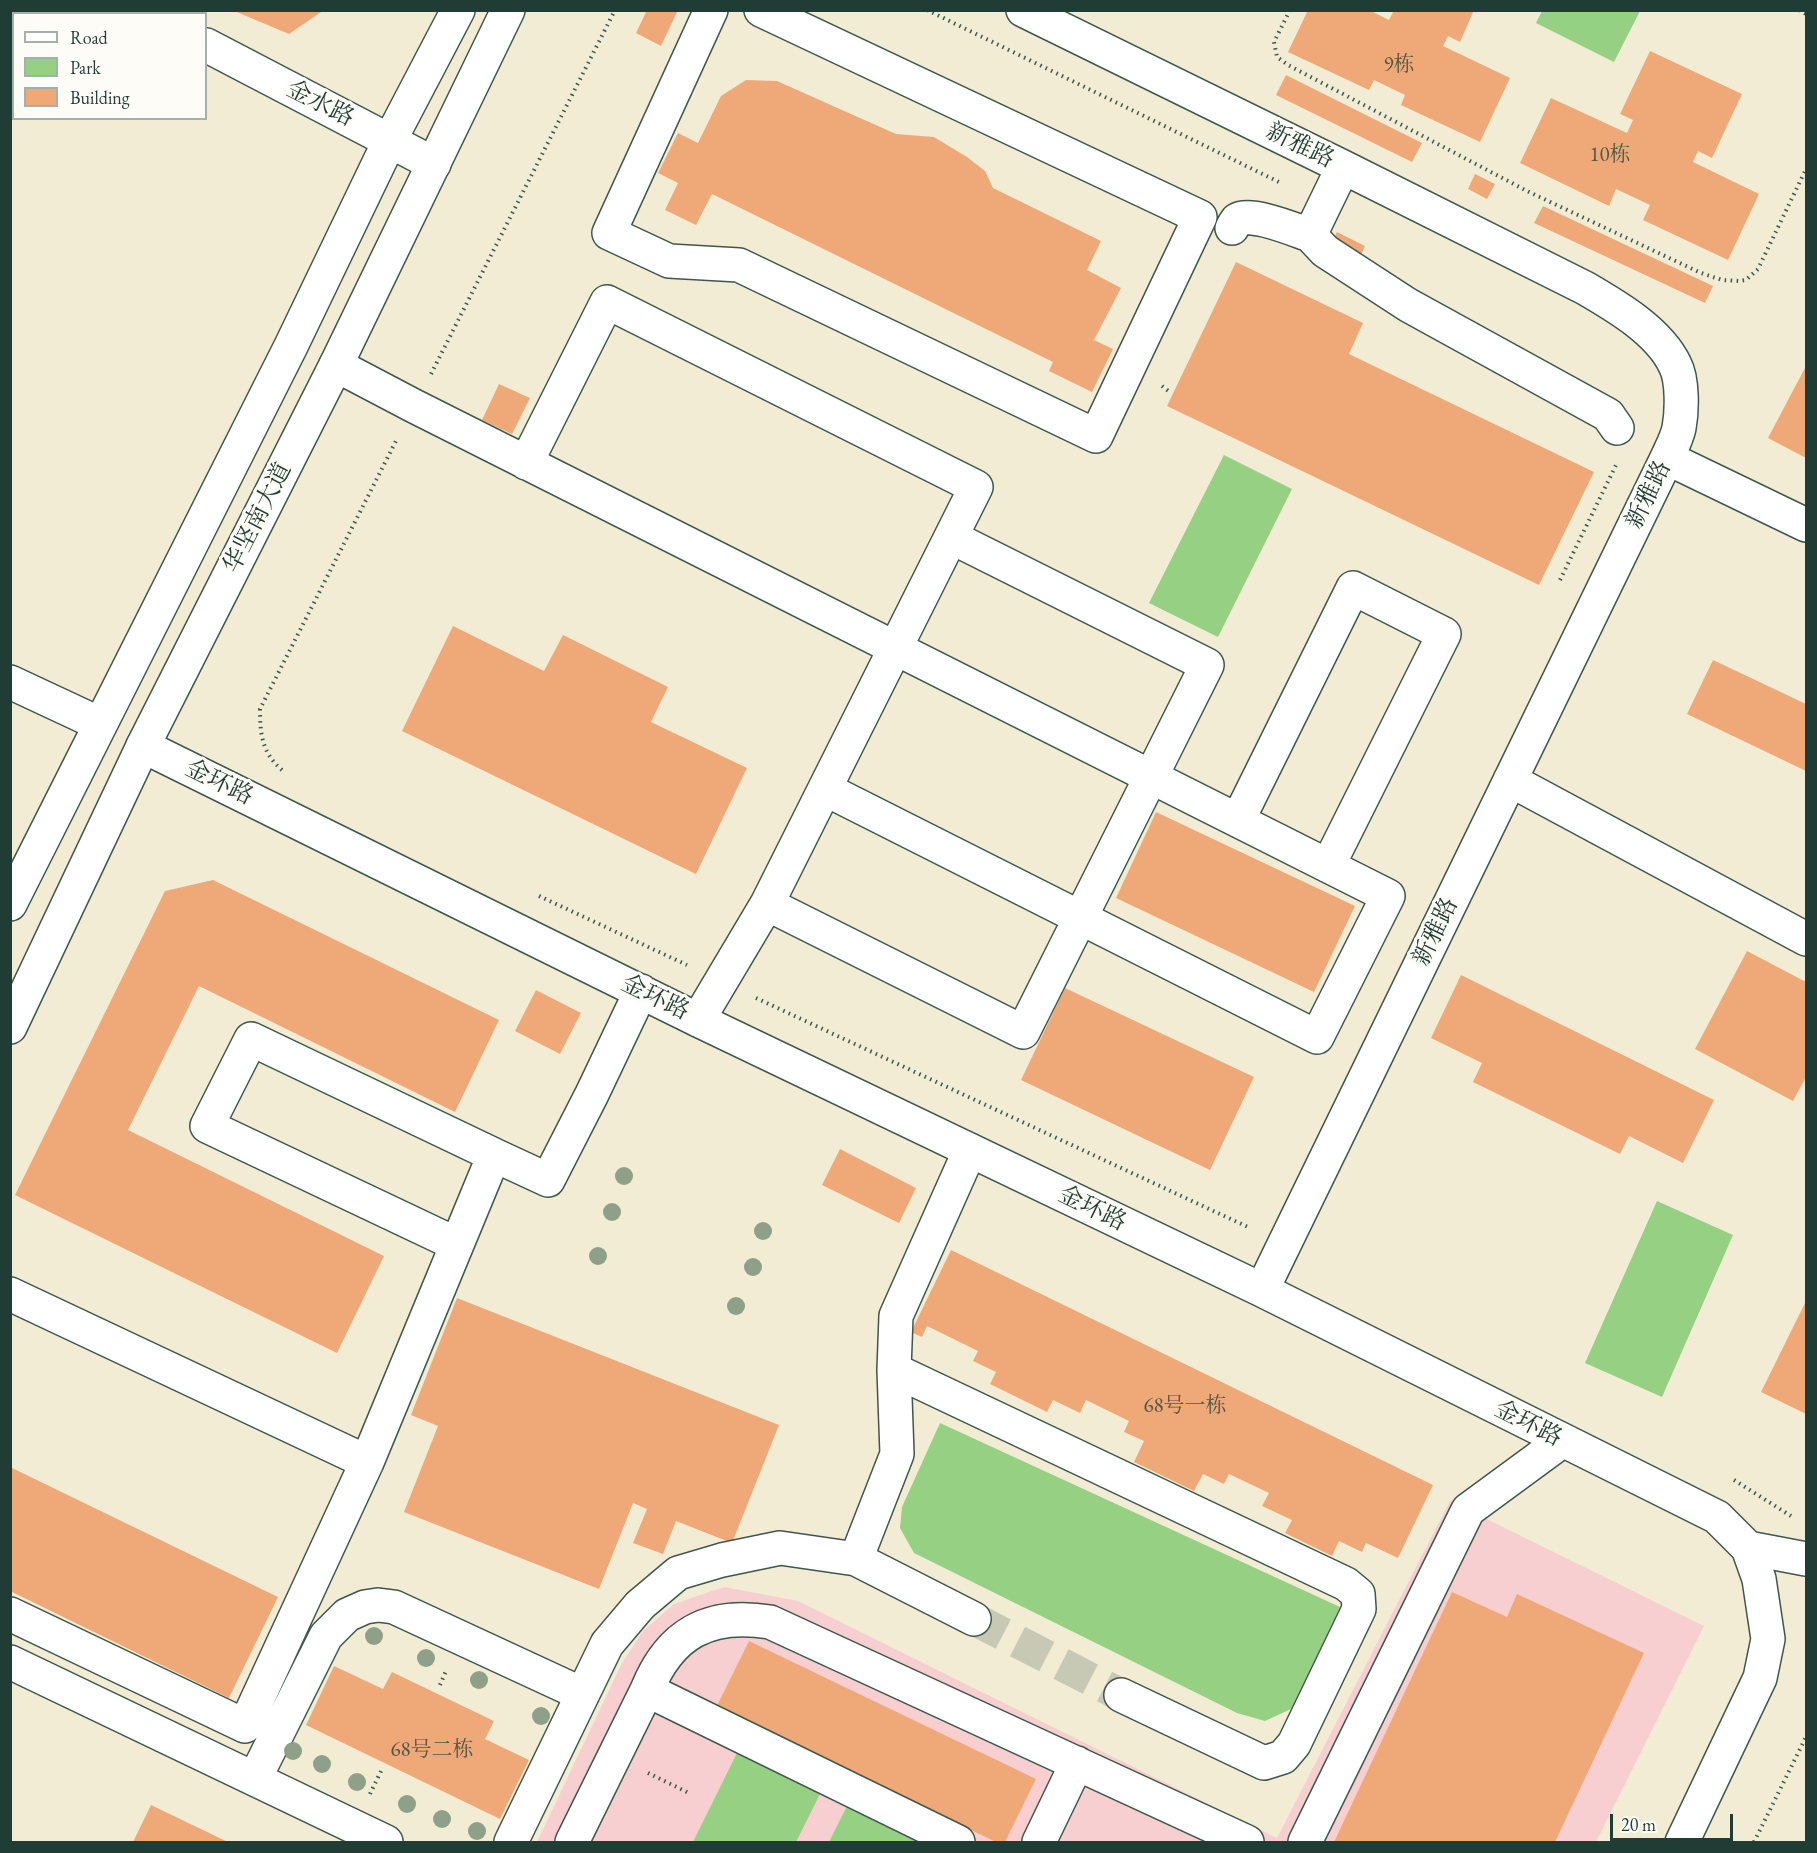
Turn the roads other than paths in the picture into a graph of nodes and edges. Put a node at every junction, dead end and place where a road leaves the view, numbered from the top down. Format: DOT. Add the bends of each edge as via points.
graph roads {
  1 [pos="458,10"];
  2 [pos="508,10"];
  3 [pos="711,10"];
  4 [pos="761,10"];
  5 [pos="1023,10"];
  6 [pos="207,46"];
  7 [pos="390,140"];
  8 [pos="434,164"];
  9 [pos="1343,167"];
  10 [pos="1232,228"];
  11 [pos="1310,235"];
  12 [pos="336,365"];
  13 [pos="1617,428"];
  14 [pos="1667,458"];
  15 [pos="526,463"];
  16 [pos="1806,525"];
  17 [pos="951,537"];
  18 [pos="895,648"];
  19 [pos="10,682"];
  20 [pos="100,724"];
  21 [pos="143,746"];
  22 [pos="1151,776"];
  23 [pos="1510,780"];
  24 [pos="825,789"];
  25 [pos="1238,820"];
  26 [pos="1328,866"];
  27 [pos="10,904"];
  28 [pos="767,904"];
  29 [pos="1080,917"];
  30 [pos="1806,939"];
  31 [pos="641,991"];
  32 [pos="698,1020"];
  33 [pos="10,1027"];
  34 [pos="970,1150"];
  35 [pos="494,1155"];
  36 [pos="456,1244"];
  37 [pos="1262,1290"];
  38 [pos="10,1294"];
  39 [pos="894,1370"];
  40 [pos="1562,1441"];
  41 [pos="367,1462"];
  42 [pos="1748,1548"];
  43 [pos="856,1559"];
  44 [pos="1806,1559"];
  45 [pos="10,1614"];
  46 [pos="974,1619"];
  47 [pos="10,1662"];
  48 [pos="647,1690"];
  49 [pos="582,1694"];
  50 [pos="1121,1695"];
  51 [pos="1077,1763"];
  52 [pos="255,1778"];
  53 [pos="386,1842"];
  54 [pos="511,1842"];
  55 [pos="572,1842"];
  56 [pos="958,1842"];
  57 [pos="1039,1842"];
  58 [pos="1247,1842"];
  59 [pos="1305,1842"];
  60 [pos="1682,1842"];
  1 -- 7 [label="street, 华坚南大道"];
  2 -- 8 [label="street, 华坚南大道"];
  3 -- 4 [label="street" via="609,233 669,261 739,265 1096,436 1200,217"];
  5 -- 9 [label="street, 新雅路"];
  6 -- 7 [label="street, 金水路"];
  7 -- 8 [label="street, 金水路"];
  7 -- 20 [label="street, 华坚南大道"];
  8 -- 12 [label="street, 华坚南大道"];
  9 -- 11 [label="street"];
  9 -- 14 [label="street, 新雅路" via="1585,288 1654,336 1676,366 1682,398 1678,430"];
  10 -- 11 [label="street" via="1237,220 1247,217"];
  11 -- 13 [label="street" via="1325,251 1408,305 1608,415"];
  12 -- 15 [label="street"];
  12 -- 21 [label="street, 华坚南大道"];
  14 -- 16 [label="street"];
  14 -- 23 [label="street, 新雅路"];
  15 -- 17 [label="street" via="607,302 976,487"];
  15 -- 18 [label="street"];
  17 -- 18 [label="street"];
  17 -- 22 [label="street" via="1207,665"];
  18 -- 22 [label="street"];
  18 -- 24 [label="street"];
  19 -- 20 [label="street"];
  20 -- 27 [label="street, 华坚南大道"];
  21 -- 31 [label="street, 金环路"];
  21 -- 33 [label="street, 华坚南大道"];
  22 -- 25 [label="street"];
  22 -- 29 [label="street"];
  23 -- 30 [label="street"];
  23 -- 37 [label="street, 新雅路"];
  24 -- 28 [label="street"];
  24 -- 29 [label="street"];
  25 -- 26 [label="street"];
  25 -- 26 [label="street" via="1353,588 1444,634"];
  26 -- 29 [label="street" via="1388,896 1317,1037"];
  28 -- 29 [label="street" via="1023,1032"];
  28 -- 32 [label="street"];
  31 -- 32 [label="street, 金环路"];
  31 -- 35 [label="street" via="548,1180"];
  32 -- 34 [label="street, 金环路"];
  34 -- 37 [label="street, 金环路"];
  34 -- 39 [label="street" via="896,1316"];
  35 -- 36 [label="street"];
  35 -- 36 [label="street" via="251,1039 207,1126"];
  36 -- 41 [label="street"];
  37 -- 40 [label="street, 金环路"];
  38 -- 41 [label="street"];
  39 -- 43 [label="street" via="897,1454"];
  39 -- 50 [label="street" via="1346,1584 1358,1594 1359,1609 1294,1744 1283,1757 1264,1763"];
  40 -- 42 [label="street, 金环路" via="1717,1517"];
  40 -- 59 [label="street" via="1468,1510"];
  41 -- 45 [label="street" via="245,1726"];
  42 -- 44 [label="street"];
  42 -- 60 [label="street, 金环路" via="1759,1579 1768,1640 1760,1678"];
  43 -- 46 [label="street"];
  43 -- 49 [label="street" via="780,1548 678,1573 640,1605 607,1644"];
  47 -- 52 [label="street"];
  48 -- 51 [label="street" via="667,1653 683,1638 724,1620 747,1618 770,1622"];
  48 -- 55 [label="street"];
  48 -- 56 [label="street"];
  49 -- 52 [label="street" via="394,1606 365,1607 347,1615 326,1636"];
  49 -- 54 [label="street"];
  51 -- 57 [label="street"];
  51 -- 58 [label="street"];
  52 -- 53 [label="street"];
}
